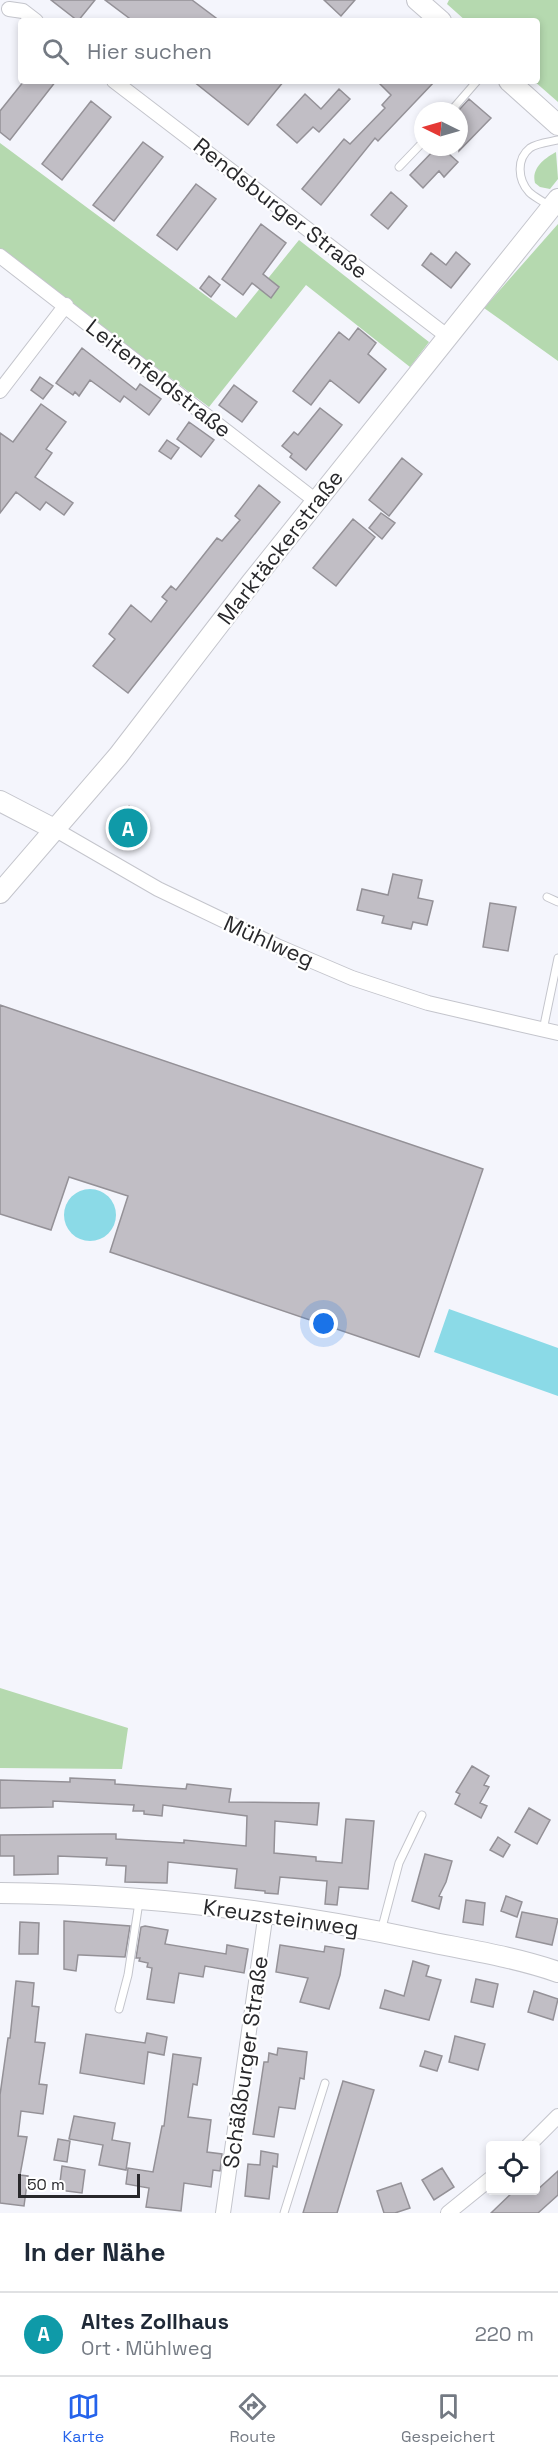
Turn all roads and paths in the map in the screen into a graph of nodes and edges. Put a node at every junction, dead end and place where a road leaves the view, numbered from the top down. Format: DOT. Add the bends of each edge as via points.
graph roads {
  1 [pos="417,0"];
  2 [pos="9,9"];
  3 [pos="32,18"];
  4 [pos="438,18"];
  5 [pos="118,84"];
  6 [pos="474,84"];
  7 [pos="512,84"];
  8 [pos="459,102"];
  9 [pos="558,125"];
  10 [pos="558,140"];
  11 [pos="414,151"];
  12 [pos="399,167"];
  13 [pos="555,203"];
  14 [pos="0,256"];
  15 [pos="66,305"];
  16 [pos="447,336"];
  17 [pos="0,391"];
  18 [pos="316,501"];
  19 [pos="0,801"];
  20 [pos="56,830"];
  21 [pos="0,893"];
  22 [pos="547,897"];
  23 [pos="558,902"];
  24 [pos="558,958"];
  25 [pos="543,1030"];
  26 [pos="558,1033"];
  27 [pos="422,1815"];
  28 [pos="0,1893"];
  29 [pos="139,1899"];
  30 [pos="266,1912"];
  31 [pos="381,1931"];
  32 [pos="558,1972"];
  33 [pos="119,2009"];
  34 [pos="325,2083"];
  35 [pos="558,2116"];
  36 [pos="532,2141"];
  37 [pos="486,2182"];
  38 [pos="223,2213"];
  39 [pos="284,2213"];
  40 [pos="448,2213"];
  1 -- 4 [label="street"];
  2 -- 3 [label="street" via="23,11"];
  5 -- 16 [label="street, Rendsburger Straße"];
  6 -- 8 [label="lane"];
  7 -- 9 [label="street"];
  10 -- 13 [label="lane" via="530,148 521,159 519,174 529,192"];
  11 -- 12 [label="lane"];
  13 -- 16 [label="street, Marktäckerstraße"];
  14 -- 15 [label="street, Leitenfeldstraße"];
  15 -- 17 [label="street"];
  15 -- 18 [label="street, Leitenfeldstraße"];
  16 -- 18 [label="street, Marktäckerstraße"];
  18 -- 20 [label="street, Marktäckerstraße"];
  19 -- 20 [label="street, Mühlweg"];
  20 -- 21 [label="street, Marktäckerstraße"];
  20 -- 25 [label="street, Mühlweg" via="158,890 352,978 428,1003"];
  22 -- 23 [label="lane"];
  24 -- 25 [label="lane"];
  25 -- 26 [label="street, Mühlweg"];
  27 -- 31 [label="lane" via="399,1863"];
  28 -- 29 [label="street, Kreuzsteinweg"];
  29 -- 30 [label="street, Kreuzsteinweg"];
  29 -- 33 [label="lane"];
  30 -- 31 [label="street, Kreuzsteinweg"];
  30 -- 38 [label="street, Schäßburger Straße"];
  31 -- 32 [label="street, Kreuzsteinweg"];
  34 -- 39 [label="lane"];
  35 -- 36 [label="street"];
  37 -- 40 [label="street"];
}
